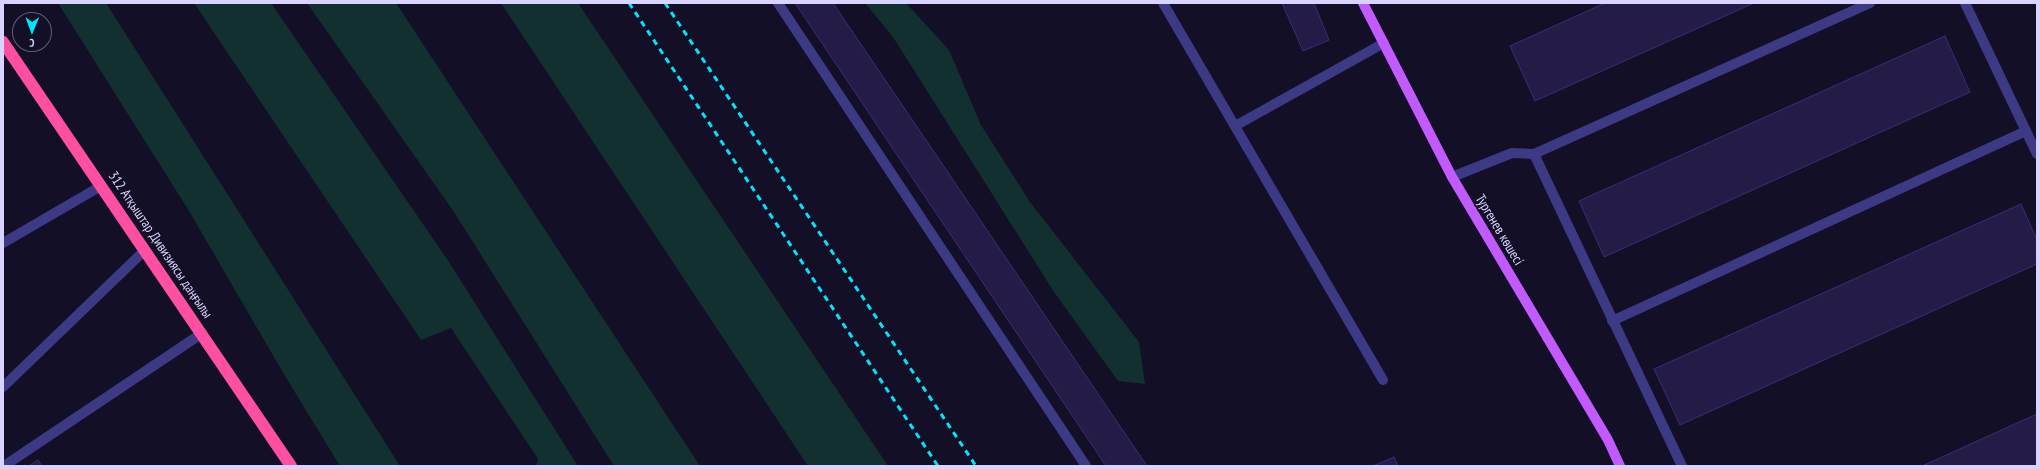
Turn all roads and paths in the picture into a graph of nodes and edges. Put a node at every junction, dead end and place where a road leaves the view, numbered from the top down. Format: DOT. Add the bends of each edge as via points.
graph roads {
  1 [pos="778,3"];
  2 [pos="1163,3"];
  3 [pos="1363,3"];
  4 [pos="1870,3"];
  5 [pos="1965,3"];
  6 [pos="1384,43"];
  7 [pos="4,45"];
  8 [pos="1235,126"];
  9 [pos="2026,132"];
  10 [pos="1534,154"];
  11 [pos="2037,154"];
  12 [pos="1452,177"];
  13 [pos="101,186"];
  14 [pos="3,243"];
  15 [pos="145,250"];
  16 [pos="1612,321"];
  17 [pos="201,334"];
  18 [pos="1383,380"];
  19 [pos="3,387"];
  20 [pos="4,466"];
  21 [pos="291,466"];
  22 [pos="1086,466"];
  23 [pos="1620,466"];
  24 [pos="1682,466"];
  1 -- 22 [label="lane"];
  2 -- 8 [label="lane"];
  3 -- 6 [label="main road, Тургенев көшесі"];
  4 -- 10 [label="lane"];
  5 -- 9 [label="lane"];
  6 -- 8 [label="lane"];
  6 -- 12 [label="main road, Тургенев көшесі"];
  7 -- 13 [label="highway, 312 Атқыштар Дивизиясы даңғылы"];
  8 -- 18 [label="lane"];
  9 -- 11 [label="lane"];
  9 -- 16 [label="lane"];
  10 -- 12 [label="lane" via="1512,153"];
  10 -- 16 [label="lane"];
  12 -- 23 [label="main road, Тургенев көшесі" via="1608,440"];
  13 -- 14 [label="lane"];
  13 -- 15 [label="highway, 312 Атқыштар Дивизиясы даңғылы"];
  15 -- 17 [label="highway, 312 Атқыштар Дивизиясы даңғылы"];
  15 -- 19 [label="lane"];
  16 -- 24 [label="lane"];
  17 -- 20 [label="lane"];
  17 -- 21 [label="highway, 312 Атқыштар Дивизиясы даңғылы"];
}
